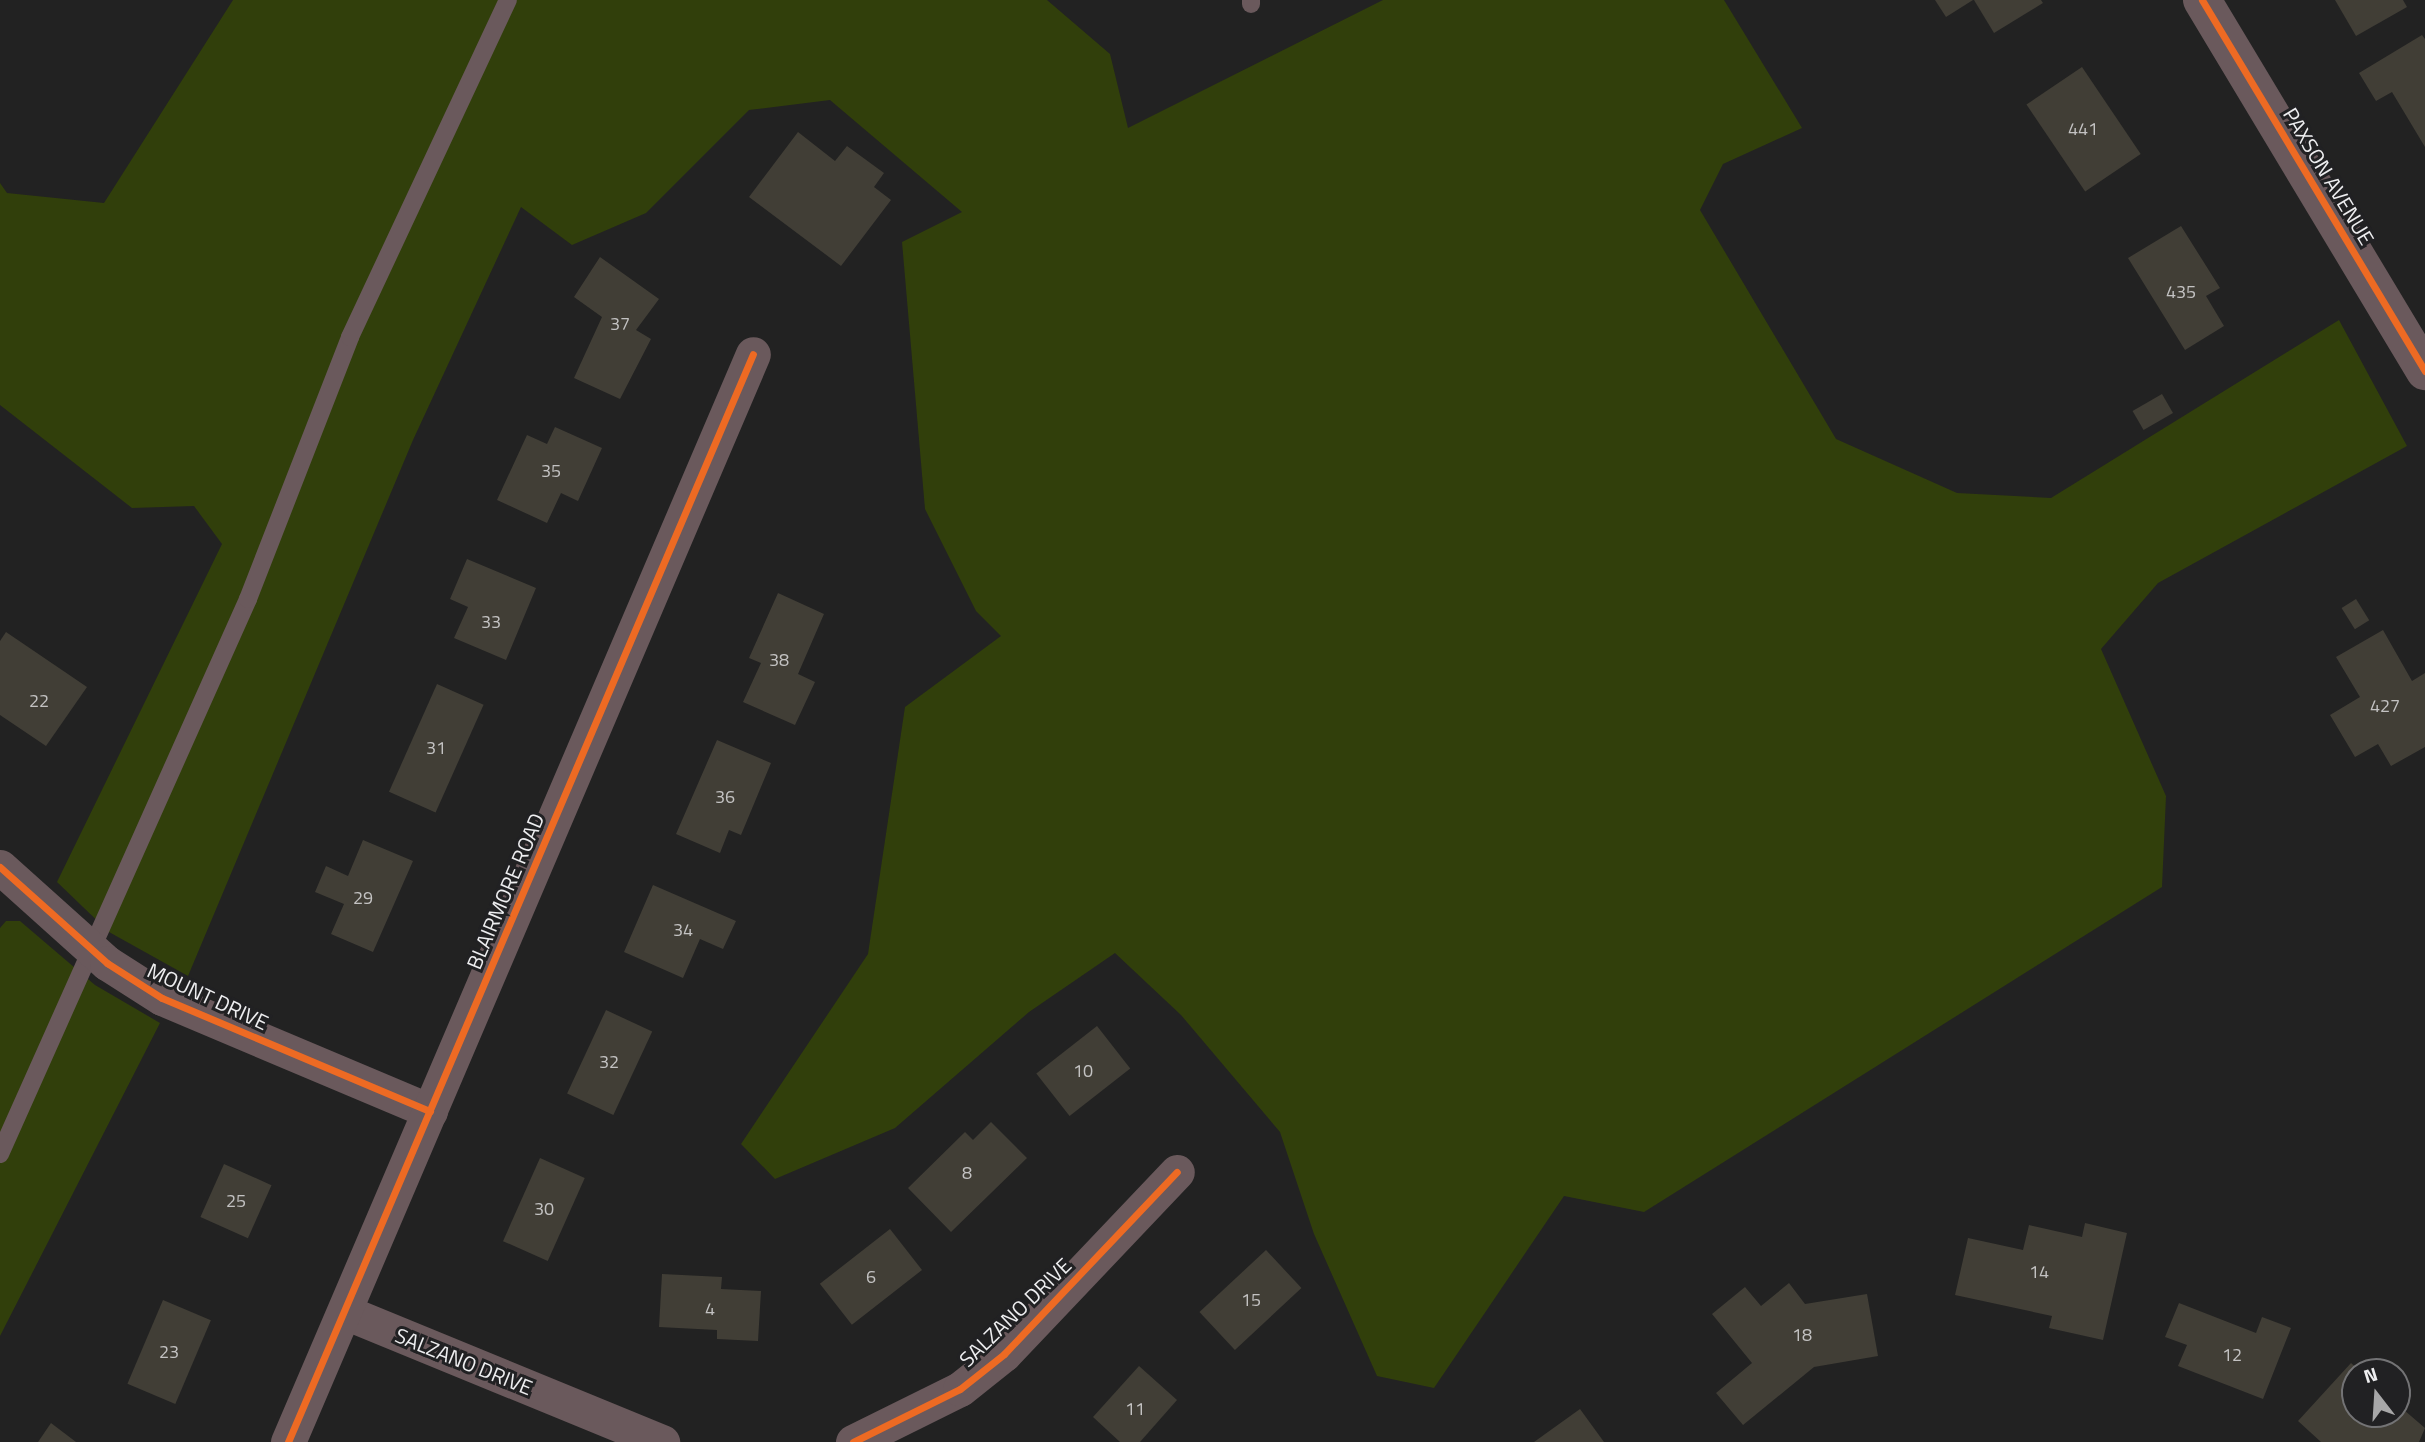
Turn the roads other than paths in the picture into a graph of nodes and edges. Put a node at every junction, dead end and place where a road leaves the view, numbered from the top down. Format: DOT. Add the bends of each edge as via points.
graph roads {
  1 [pos="508,0"];
  2 [pos="2202,0"];
  3 [pos="753,354"];
  4 [pos="2425,371"];
  5 [pos="0,869"];
  6 [pos="89,947"];
  7 [pos="430,1111"];
  8 [pos="0,1154"];
  9 [pos="1177,1172"];
  10 [pos="345,1312"];
  11 [pos="288,1442"];
  12 [pos="662,1442"];
  13 [pos="853,1442"];
  1 -- 6 [label="lane" via="351,337 248,599"];
  2 -- 4 [label="street, PAXSON AVENUE"];
  3 -- 7 [label="street, BLAIRMORE ROAD"];
  5 -- 6 [label="street, MOUNT DRIVE"];
  6 -- 7 [label="street, MOUNT DRIVE" via="162,998"];
  6 -- 8 [label="lane"];
  7 -- 10 [label="street, BLAIRMORE ROAD"];
  9 -- 13 [label="street, SALZANO DRIVE" via="1004,1354 929,1407"];
  10 -- 11 [label="street, BLAIRMORE ROAD"];
  10 -- 12 [label="street, SALZANO DRIVE"];
}
